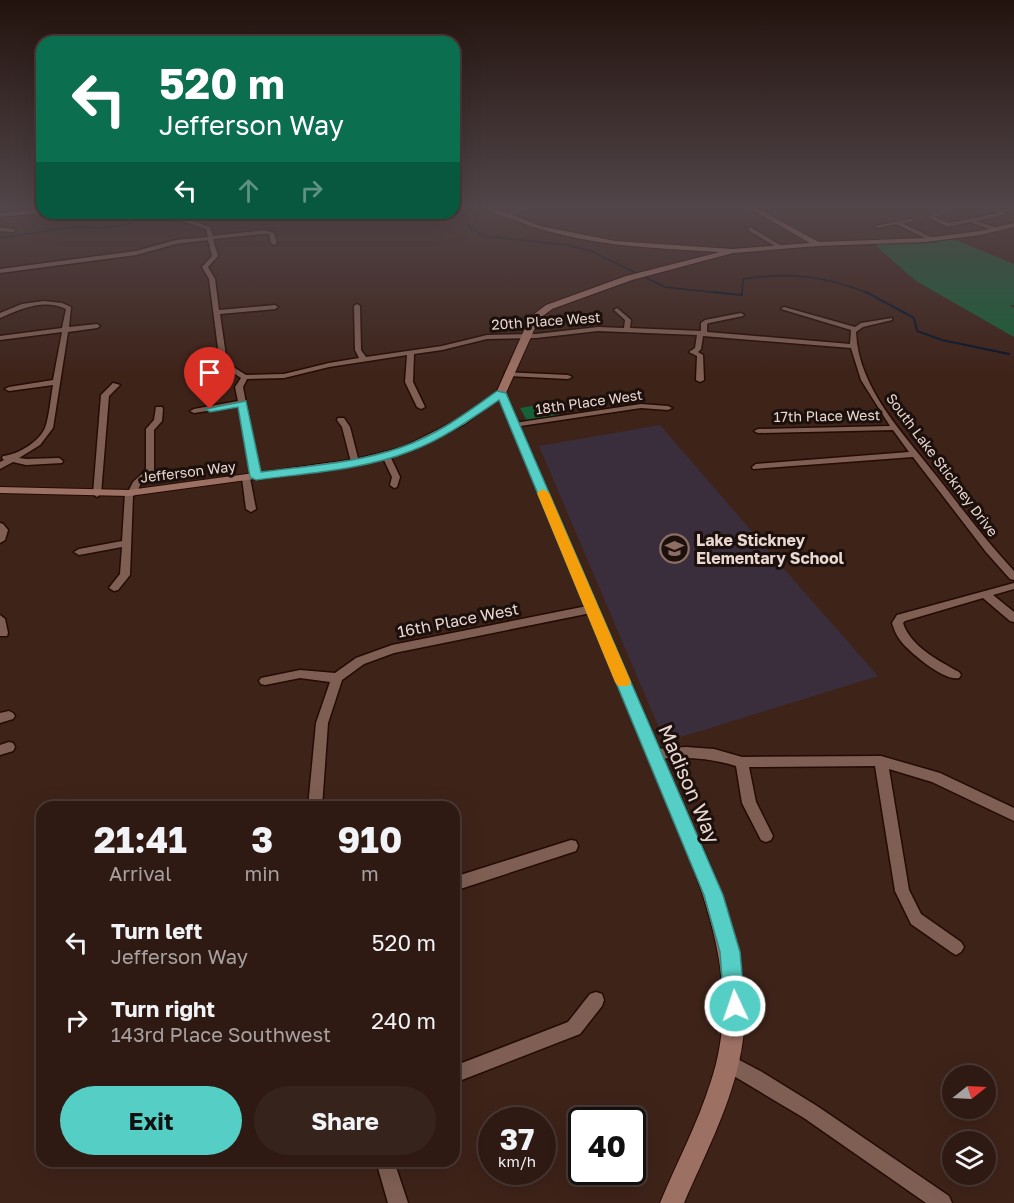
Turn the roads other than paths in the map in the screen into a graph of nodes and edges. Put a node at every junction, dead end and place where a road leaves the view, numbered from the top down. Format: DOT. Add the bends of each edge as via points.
graph roads {
  1 [pos="59,263"];
  2 [pos="209,263"];
  3 [pos="684,263"];
  4 [pos="0,271"];
  5 [pos="357,306"];
  6 [pos="275,307"];
  7 [pos="784,309"];
  8 [pos="617,310"];
  9 [pos="217,312"];
  10 [pos="741,315"];
  11 [pos="0,316"];
  12 [pos="890,319"];
  13 [pos="97,326"];
  14 [pos="627,328"];
  15 [pos="856,329"];
  16 [pos="65,330"];
  17 [pos="702,334"];
  18 [pos="525,336"];
  19 [pos="0,338"];
  20 [pos="852,346"];
  21 [pos="411,353"];
  22 [pos="363,359"];
  23 [pos="508,374"];
  24 [pos="245,377"];
  25 [pos="568,377"];
  26 [pos="700,380"];
  27 [pos="57,382"];
  28 [pos="116,385"];
  29 [pos="9,389"];
  30 [pos="501,393"];
  31 [pos="242,404"];
  32 [pos="421,407"];
  33 [pos="668,408"];
  34 [pos="159,409"];
  35 [pos="194,411"];
  36 [pos="341,420"];
  37 [pos="514,425"];
  38 [pos="895,428"];
  39 [pos="758,431"];
  40 [pos="915,454"];
  41 [pos="386,456"];
  42 [pos="5,458"];
  43 [pos="59,461"];
  44 [pos="354,462"];
  45 [pos="0,466"];
  46 [pos="756,467"];
  47 [pos="251,477"];
  48 [pos="394,485"];
  49 [pos="0,490"];
  50 [pos="131,493"];
  51 [pos="97,494"];
  52 [pos="251,509"];
  53 [pos="0,526"];
  54 [pos="0,540"];
  55 [pos="127,543"];
  56 [pos="79,552"];
  57 [pos="1014,577"];
  58 [pos="1014,586"];
  59 [pos="114,588"];
  60 [pos="985,594"];
  61 [pos="592,609"];
  62 [pos="1014,618"];
  63 [pos="0,619"];
  64 [pos="3,633"];
  65 [pos="955,675"];
  66 [pos="337,678"];
  67 [pos="265,681"];
  68 [pos="654,754"];
  69 [pos="881,761"];
  70 [pos="742,762"];
  71 [pos="316,801"];
  72 [pos="1014,815"];
  73 [pos="766,836"];
  74 [pos="571,846"];
  75 [pos="460,882"];
  76 [pos="956,947"];
  77 [pos="596,1000"];
  78 [pos="728,1063"];
  79 [pos="460,1073"];
  80 [pos="387,1167"];
  81 [pos="398,1203"];
  82 [pos="672,1203"];
  83 [pos="942,1203"];
  1 -- 4 [label="street"];
  2 -- 9 [label="street" via="205,267 212,279"];
  3 -- 18 [label="street" via="641,274 549,307 536,317"];
  5 -- 22 [label="street" via="358,351"];
  6 -- 9 [label="street"];
  7 -- 15 [label="street"];
  8 -- 14 [label="street" via="628,320"];
  9 -- 24 [label="street" via="224,364"];
  10 -- 17 [label="street" via="707,321"];
  11 -- 16 [label="street" via="16,308 64,304 69,308"];
  12 -- 15 [label="street"];
  13 -- 16 [label="street"];
  14 -- 17 [label="street, 20th Place West"];
  14 -- 18 [label="street, 20th Place West"];
  15 -- 20 [label="street"];
  16 -- 19 [label="street"];
  16 -- 27 [label="street"];
  17 -- 20 [label="street, 20th Place West"];
  17 -- 26 [label="street" via="698,349 692,352 700,355"];
  18 -- 21 [label="street, 20th Place West" via="487,337"];
  18 -- 23 [label="street"];
  20 -- 38 [label="street, South Lake Stickney Drive" via="879,406"];
  21 -- 22 [label="street, 20th Place West"];
  21 -- 32 [label="street" via="409,382"];
  22 -- 24 [label="street, 20th Place West" via="284,376"];
  23 -- 25 [label="street"];
  23 -- 30 [label="street"];
  24 -- 31 [label="street" via="239,387"];
  27 -- 29 [label="street"];
  27 -- 42 [label="street" via="50,428 37,443"];
  28 -- 51 [label="street" via="105,395"];
  30 -- 37 [label="street, Madison Way"];
  30 -- 41 [label="street, Jefferson Way" via="441,434"];
  31 -- 35 [label="street"];
  31 -- 47 [label="street"];
  33 -- 37 [label="street, 18th Place West" via="641,406"];
  34 -- 50 [label="street" via="158,421 150,429 150,471"];
  36 -- 44 [label="street"];
  37 -- 61 [label="street, Madison Way"];
  38 -- 39 [label="street, 17th Place West"];
  38 -- 40 [label="street, South Lake Stickney Drive"];
  40 -- 46 [label="street"];
  40 -- 57 [label="street, South Lake Stickney Drive"];
  41 -- 44 [label="street, Jefferson Way"];
  41 -- 48 [label="street" via="396,477"];
  42 -- 43 [label="street"];
  42 -- 45 [label="street"];
  44 -- 47 [label="street, Jefferson Way"];
  47 -- 50 [label="street, Jefferson Way"];
  47 -- 52 [label="street"];
  49 -- 51 [label="street, Jefferson Way"];
  50 -- 51 [label="street, Jefferson Way"];
  50 -- 55 [label="street"];
  53 -- 54 [label="street"];
  55 -- 56 [label="street"];
  55 -- 59 [label="street" via="125,575"];
  58 -- 60 [label="street"];
  60 -- 62 [label="street"];
  60 -- 65 [label="street" via="901,618 897,623 904,636 934,665"];
  61 -- 66 [label="street, 16th Place West" via="392,649 360,661"];
  61 -- 68 [label="street, Madison Way"];
  63 -- 64 [label="street"];
  66 -- 67 [label="street" via="300,674"];
  66 -- 71 [label="street" via="322,723"];
  68 -- 70 [label="street" via="714,754"];
  68 -- 78 [label="street, Madison Way" via="713,895 730,952 735,1006"];
  69 -- 70 [label="street"];
  69 -- 72 [label="street" via="935,777"];
  69 -- 76 [label="street" via="902,891 916,919"];
  70 -- 73 [label="street" via="749,803"];
  74 -- 75 [label="street"];
  77 -- 79 [label="street" via="574,1028"];
  78 -- 82 [label="street, Madison Way"];
  78 -- 83 [label="street" via="832,1127"];
  80 -- 81 [label="street"];
}
